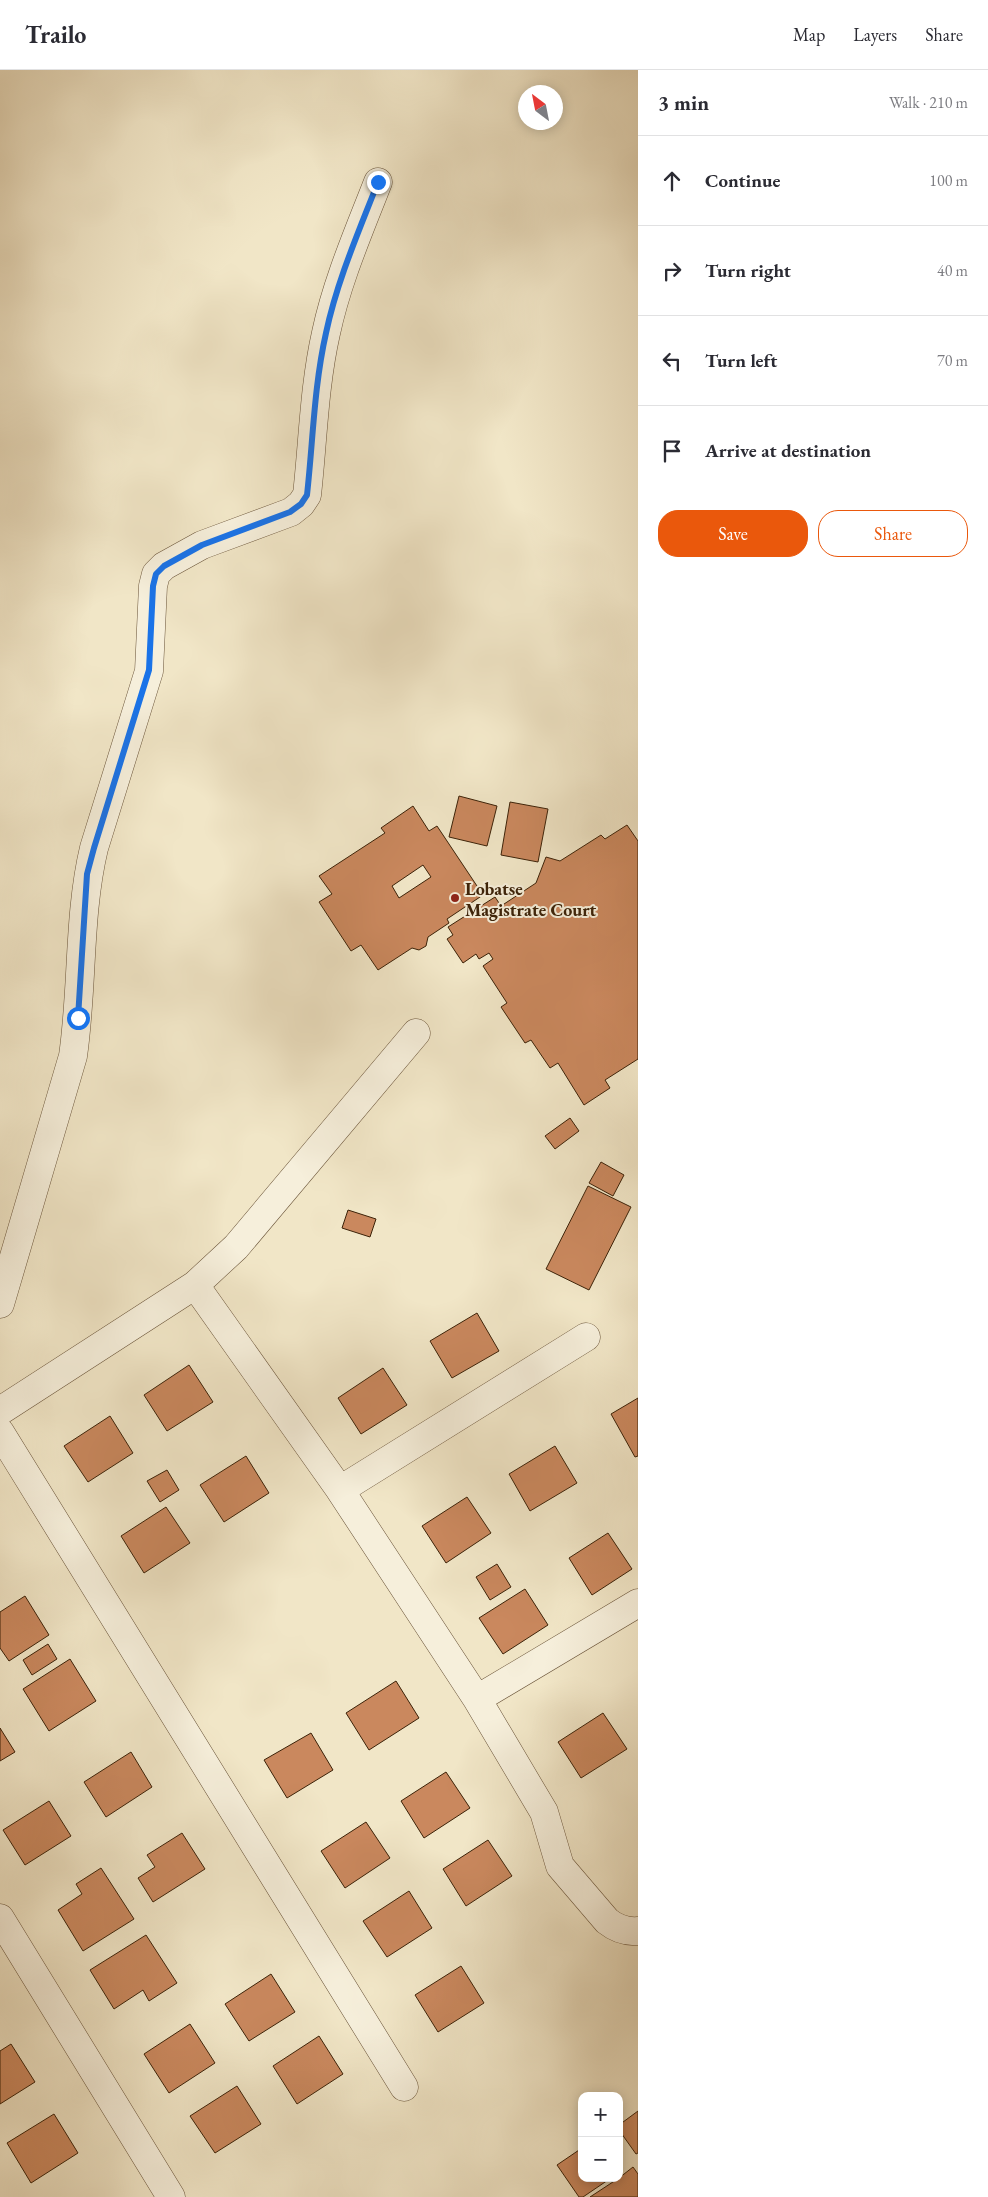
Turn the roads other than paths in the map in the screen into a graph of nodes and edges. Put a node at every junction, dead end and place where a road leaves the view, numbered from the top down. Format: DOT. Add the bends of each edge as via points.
graph roads {
  1 [pos="378,182"];
  2 [pos="416,1033"];
  3 [pos="196,1286"];
  4 [pos="0,1304"];
  5 [pos="586,1337"];
  6 [pos="0,1411"];
  7 [pos="0,1432"];
  8 [pos="340,1490"];
  9 [pos="638,1603"];
  10 [pos="477,1698"];
  11 [pos="0,1918"];
  12 [pos="638,1932"];
  13 [pos="404,2088"];
  14 [pos="171,2197"];
  1 -- 4 [label="street" via="341,280 326,333 315,395 307,495 290,512 202,545 164,566 154,580 149,670 87,874 73,1056"];
  2 -- 3 [label="street" via="236,1247"];
  3 -- 6 [label="street"];
  3 -- 8 [label="street"];
  5 -- 8 [label="street"];
  7 -- 13 [label="street"];
  8 -- 10 [label="street"];
  9 -- 10 [label="street"];
  10 -- 12 [label="street" via="544,1812 560,1866 607,1921 627,1932"];
  11 -- 14 [label="street"];
}
